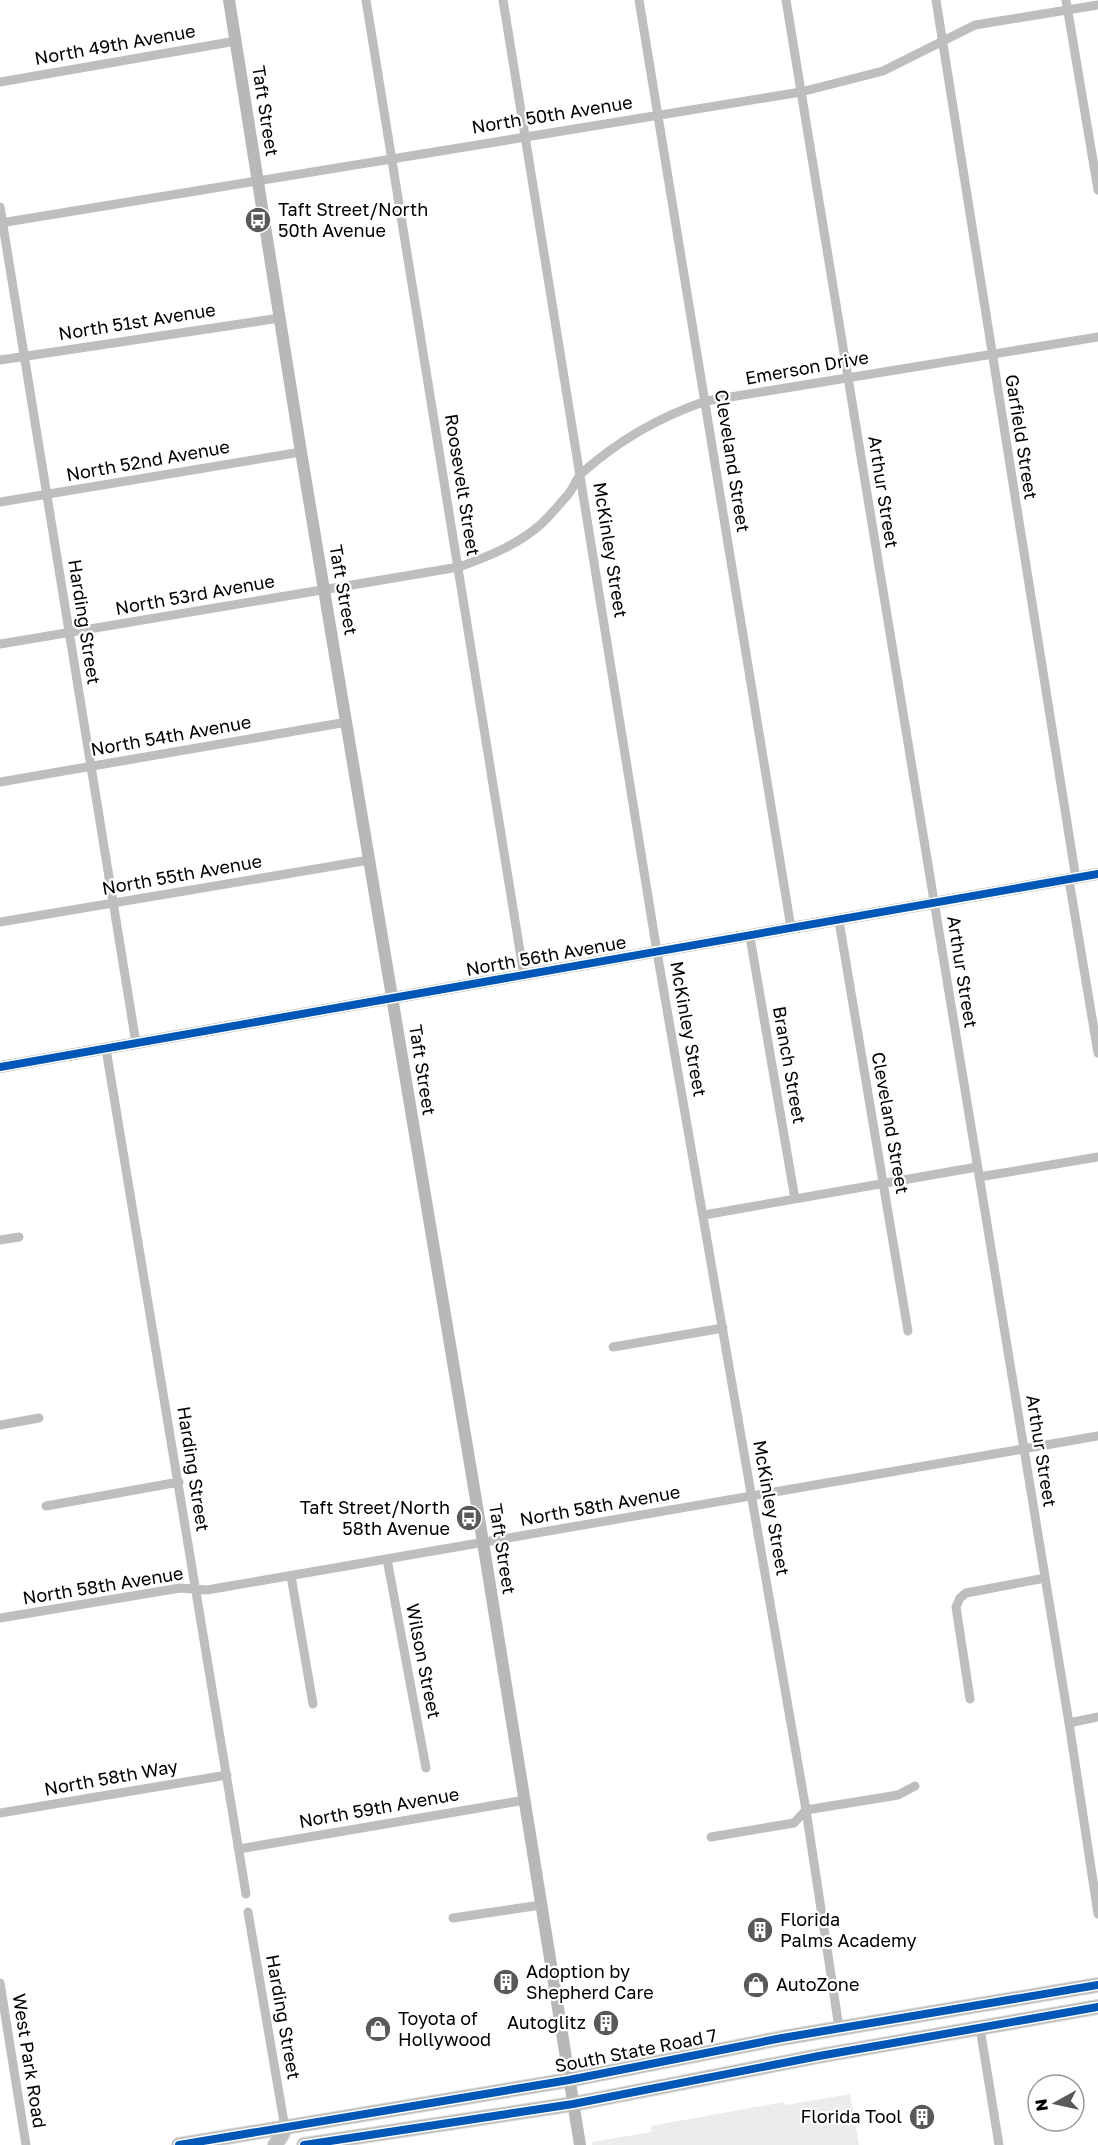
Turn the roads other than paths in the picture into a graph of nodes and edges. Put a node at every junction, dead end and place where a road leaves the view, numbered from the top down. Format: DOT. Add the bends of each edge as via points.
graph roads {
  1 [pos="229,0"];
  2 [pos="366,0"];
  3 [pos="503,0"];
  4 [pos="639,0"];
  5 [pos="786,0"];
  6 [pos="936,0"];
  7 [pos="1067,5"];
  8 [pos="1098,5"];
  9 [pos="236,41"];
  10 [pos="943,41"];
  11 [pos="0,82"];
  12 [pos="801,92"];
  13 [pos="658,115"];
  14 [pos="525,136"];
  15 [pos="392,159"];
  16 [pos="258,181"];
  17 [pos="1098,190"];
  18 [pos="0,207"];
  19 [pos="1,223"];
  20 [pos="280,318"];
  21 [pos="1098,337"];
  22 [pos="991,354"];
  23 [pos="24,356"];
  24 [pos="0,360"];
  25 [pos="848,377"];
  26 [pos="706,401"];
  27 [pos="301,452"];
  28 [pos="581,473"];
  29 [pos="46,494"];
  30 [pos="0,502"];
  31 [pos="459,567"];
  32 [pos="324,590"];
  33 [pos="69,633"];
  34 [pos="0,644"];
  35 [pos="347,722"];
  36 [pos="91,767"];
  37 [pos="0,782"];
  38 [pos="369,860"];
  39 [pos="1098,874"];
  40 [pos="1072,879"];
  41 [pos="113,904"];
  42 [pos="934,904"];
  43 [pos="839,921"];
  44 [pos="0,922"];
  45 [pos="791,928"];
  46 [pos="750,937"];
  47 [pos="657,952"];
  48 [pos="524,976"];
  49 [pos="392,998"];
  50 [pos="136,1043"];
  51 [pos="106,1049"];
  52 [pos="1098,1053"];
  53 [pos="0,1067"];
  54 [pos="1098,1156"];
  55 [pos="978,1172"];
  56 [pos="884,1183"];
  57 [pos="795,1199"];
  58 [pos="704,1215"];
  59 [pos="19,1237"];
  60 [pos="0,1240"];
  61 [pos="723,1328"];
  62 [pos="908,1331"];
  63 [pos="613,1347"];
  64 [pos="39,1418"];
  65 [pos="0,1425"];
  66 [pos="1098,1436"];
  67 [pos="1024,1449"];
  68 [pos="178,1482"];
  69 [pos="752,1496"];
  70 [pos="46,1506"];
  71 [pos="483,1542"];
  72 [pos="387,1559"];
  73 [pos="291,1576"];
  74 [pos="1045,1578"];
  75 [pos="196,1589"];
  76 [pos="0,1618"];
  77 [pos="970,1700"];
  78 [pos="313,1704"];
  79 [pos="1098,1718"];
  80 [pos="1069,1723"];
  81 [pos="426,1768"];
  82 [pos="227,1775"];
  83 [pos="915,1786"];
  84 [pos="525,1800"];
  85 [pos="806,1810"];
  86 [pos="0,1813"];
  87 [pos="711,1837"];
  88 [pos="239,1848"];
  89 [pos="246,1894"];
  90 [pos="541,1905"];
  91 [pos="248,1912"];
  92 [pos="1098,1914"];
  93 [pos="453,1918"];
  94 [pos="0,1983"];
  95 [pos="1098,1985"];
  96 [pos="1000,2002"];
  97 [pos="1098,2007"];
  98 [pos="839,2028"];
  99 [pos="980,2028"];
  100 [pos="819,2056"];
  101 [pos="569,2080"];
  102 [pos="573,2104"];
  103 [pos="332,2120"];
  104 [pos="285,2128"];
  105 [pos="310,2144"];
  106 [pos="26,2145"];
  107 [pos="179,2145"];
  108 [pos="274,2145"];
  109 [pos="580,2145"];
  110 [pos="999,2145"];
  1 -- 9 [label="street, Taft Street"];
  2 -- 15 [label="street, Roosevelt Street"];
  3 -- 14 [label="street, McKinley Street"];
  4 -- 13 [label="street, Cleveland Street"];
  5 -- 12 [label="street, Arthur Street"];
  6 -- 10 [label="street, Garfield Street"];
  7 -- 8 [label="street, North 50th Avenue"];
  7 -- 10 [label="street, North 50th Avenue" via="975,26"];
  7 -- 17 [label="street"];
  9 -- 11 [label="street, North 49th Avenue"];
  9 -- 16 [label="street, Taft Street"];
  10 -- 12 [label="street, North 50th Avenue" via="883,71"];
  10 -- 22 [label="street, Garfield Street"];
  12 -- 13 [label="street, North 50th Avenue"];
  12 -- 25 [label="street, Arthur Street"];
  13 -- 14 [label="street, North 50th Avenue"];
  13 -- 26 [label="street, Cleveland Street"];
  14 -- 15 [label="street, North 50th Avenue"];
  14 -- 28 [label="street, McKinley Street"];
  15 -- 16 [label="street, North 50th Avenue"];
  15 -- 31 [label="street, Roosevelt Street"];
  16 -- 19 [label="street, North 50th Avenue"];
  16 -- 20 [label="street, Taft Street"];
  18 -- 19 [label="street, Harding Street"];
  19 -- 23 [label="street, Harding Street"];
  20 -- 23 [label="street, North 51st Avenue"];
  20 -- 27 [label="street, Taft Street"];
  21 -- 22 [label="street, Emerson Drive"];
  22 -- 25 [label="street, Emerson Drive"];
  22 -- 40 [label="street, Garfield Street"];
  23 -- 24 [label="street, North 51st Avenue"];
  23 -- 29 [label="street, Harding Street"];
  25 -- 26 [label="street, Emerson Drive"];
  25 -- 42 [label="street, Arthur Street"];
  26 -- 28 [label="street, Emerson Drive" via="656,422"];
  26 -- 45 [label="street, Cleveland Street"];
  27 -- 29 [label="street, North 52nd Avenue"];
  27 -- 32 [label="street, Taft Street"];
  28 -- 31 [label="street, Emerson Drive" via="569,494 539,525 512,544"];
  28 -- 47 [label="street, McKinley Street"];
  29 -- 30 [label="street, North 52nd Avenue"];
  29 -- 33 [label="street, Harding Street"];
  31 -- 32 [label="street, Emerson Drive"];
  31 -- 48 [label="street, Roosevelt Street"];
  32 -- 33 [label="street, North 53rd Avenue"];
  32 -- 35 [label="street, Taft Street"];
  33 -- 34 [label="street, North 53rd Avenue"];
  33 -- 36 [label="street, Harding Street"];
  35 -- 36 [label="street, North 54th Avenue"];
  35 -- 38 [label="street, Taft Street"];
  36 -- 37 [label="street, North 54th Avenue"];
  36 -- 41 [label="street, Harding Street"];
  38 -- 41 [label="street, North 55th Avenue"];
  38 -- 49 [label="street, Taft Street"];
  39 -- 40 [label="street, North 56th Avenue"];
  40 -- 42 [label="street, North 56th Avenue"];
  40 -- 52 [label="street, Garfield Street"];
  41 -- 44 [label="street, North 55th Avenue"];
  41 -- 50 [label="street, Harding Street"];
  42 -- 43 [label="street, North 56th Avenue"];
  42 -- 55 [label="street, Arthur Street"];
  43 -- 45 [label="street, North 56th Avenue"];
  43 -- 56 [label="street, Cleveland Street"];
  45 -- 46 [label="street, North 56th Avenue"];
  46 -- 47 [label="street, North 56th Avenue"];
  46 -- 57 [label="street, Branch Street"];
  47 -- 48 [label="street, North 56th Avenue"];
  47 -- 58 [label="street, McKinley Street"];
  48 -- 49 [label="street, North 56th Avenue"];
  49 -- 50 [label="street, North 56th Avenue"];
  49 -- 71 [label="street, Taft Street"];
  50 -- 51 [label="street, North 56th Avenue"];
  51 -- 53 [label="street, North 56th Avenue"];
  51 -- 68 [label="street, Harding Street"];
  54 -- 55 [label="street"];
  55 -- 56 [label="street"];
  55 -- 67 [label="street, Arthur Street"];
  56 -- 57 [label="street"];
  56 -- 62 [label="street, Cleveland Street"];
  57 -- 58 [label="street"];
  58 -- 61 [label="street, McKinley Street"];
  59 -- 60 [label="street"];
  61 -- 63 [label="street"];
  61 -- 69 [label="street, McKinley Street"];
  64 -- 65 [label="street"];
  66 -- 67 [label="street, North 58th Avenue"];
  67 -- 69 [label="street, North 58th Avenue"];
  67 -- 74 [label="street, Arthur Street"];
  68 -- 70 [label="street"];
  68 -- 75 [label="street, Harding Street"];
  69 -- 71 [label="street, North 58th Avenue"];
  69 -- 85 [label="street, McKinley Street"];
  71 -- 72 [label="street, North 58th Avenue"];
  71 -- 84 [label="street, Taft Street"];
  72 -- 73 [label="street, North 58th Avenue"];
  72 -- 81 [label="street, Wilson Street"];
  73 -- 75 [label="street, North 58th Avenue"];
  73 -- 78 [label="street"];
  74 -- 77 [label="street" via="966,1593 960,1598 956,1607"];
  74 -- 80 [label="street, Arthur Street"];
  75 -- 76 [label="street, North 58th Avenue" via="180,1588"];
  75 -- 82 [label="street, Harding Street"];
  79 -- 80 [label="street"];
  80 -- 92 [label="street, Arthur Street"];
  82 -- 86 [label="street, North 58th Way"];
  82 -- 88 [label="street, Harding Street"];
  83 -- 85 [label="street" via="898,1795"];
  84 -- 88 [label="street, North 59th Avenue"];
  84 -- 90 [label="street, Taft Street"];
  85 -- 87 [label="street" via="794,1823"];
  85 -- 98 [label="street, McKinley Street"];
  88 -- 89 [label="street, Harding Street"];
  90 -- 93 [label="street"];
  90 -- 101 [label="street, Taft Street"];
  91 -- 104 [label="street, Harding Street"];
  94 -- 106 [label="street, West Park Road"];
  95 -- 96 [label="main road, South State Road 7"];
  96 -- 98 [label="main road, South State Road 7"];
  96 -- 99 [label="main road" via="985,2015"];
  97 -- 99 [label="main road"];
  98 -- 100 [label="main road" via="835,2044"];
  98 -- 101 [label="main road, South State Road 7"];
  99 -- 100 [label="main road"];
  99 -- 110 [label="street"];
  100 -- 102 [label="main road"];
  101 -- 102 [label="street, Taft Street"];
  101 -- 103 [label="main road, South State Road 7"];
  102 -- 105 [label="main road"];
  102 -- 109 [label="street, Taft Street"];
  103 -- 104 [label="main road, South State Road 7"];
  103 -- 105 [label="main road"];
  104 -- 107 [label="main road, South State Road 7"];
  104 -- 108 [label="main road"];
}
